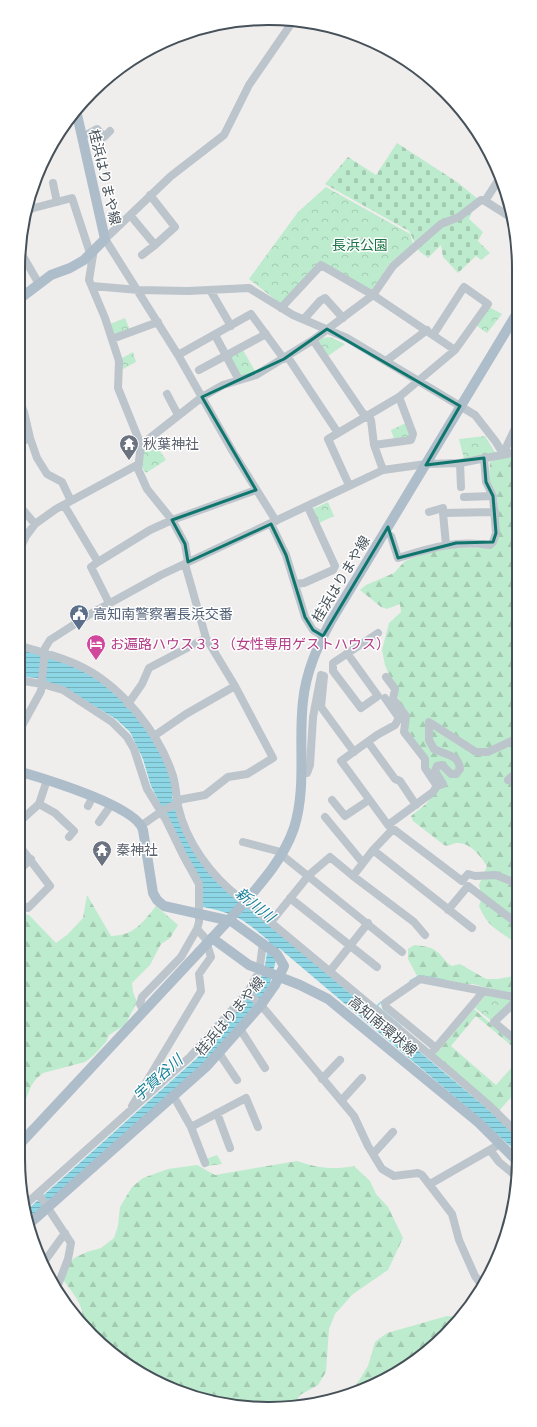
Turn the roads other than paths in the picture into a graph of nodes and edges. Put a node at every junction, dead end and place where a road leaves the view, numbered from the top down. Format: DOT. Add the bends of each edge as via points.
graph roads {
  1 [pos="289,26"];
  2 [pos="77,117"];
  3 [pos="110,130"];
  4 [pos="81,135"];
  5 [pos="53,183"];
  6 [pos="496,183"];
  7 [pos="150,195"];
  8 [pos="485,201"];
  9 [pos="57,202"];
  10 [pos="32,209"];
  11 [pos="506,214"];
  12 [pos="130,215"];
  13 [pos="105,239"];
  14 [pos="155,245"];
  15 [pos="92,251"];
  16 [pos="142,256"];
  17 [pos="25,261"];
  18 [pos="39,284"];
  19 [pos="92,286"];
  20 [pos="139,290"];
  21 [pos="210,290"];
  22 [pos="25,295"];
  23 [pos="373,295"];
  24 [pos="281,308"];
  25 [pos="343,318"];
  26 [pos="304,319"];
  27 [pos="512,321"];
  28 [pos="158,322"];
  29 [pos="231,326"];
  30 [pos="327,329"];
  31 [pos="430,333"];
  32 [pos="266,334"];
  33 [pos="215,335"];
  34 [pos="112,339"];
  35 [pos="313,340"];
  36 [pos="455,350"];
  37 [pos="178,355"];
  38 [pos="227,356"];
  39 [pos="286,358"];
  40 [pos="386,361"];
  41 [pos="199,370"];
  42 [pos="239,380"];
  43 [pos="420,381"];
  44 [pos="167,394"];
  45 [pos="202,397"];
  46 [pos="399,398"];
  47 [pos="460,406"];
  48 [pos="178,415"];
  49 [pos="25,416"];
  50 [pos="367,416"];
  51 [pos="338,433"];
  52 [pos="512,435"];
  53 [pos="30,438"];
  54 [pos="25,440"];
  55 [pos="141,445"];
  56 [pos="374,445"];
  57 [pos="512,453"];
  58 [pos="503,454"];
  59 [pos="484,458"];
  60 [pos="460,463"];
  61 [pos="139,464"];
  62 [pos="426,464"];
  63 [pos="383,470"];
  64 [pos="350,485"];
  65 [pos="461,487"];
  66 [pos="256,490"];
  67 [pos="493,496"];
  68 [pos="464,497"];
  69 [pos="67,503"];
  70 [pos="308,506"];
  71 [pos="25,512"];
  72 [pos="429,512"];
  73 [pos="495,512"];
  74 [pos="443,513"];
  75 [pos="172,520"];
  76 [pos="273,522"];
  77 [pos="36,524"];
  78 [pos="385,532"];
  79 [pos="25,538"];
  80 [pos="446,544"];
  81 [pos="98,562"];
  82 [pos="186,563"];
  83 [pos="296,584"];
  84 [pos="109,603"];
  85 [pos="378,633"];
  86 [pos="323,636"];
  87 [pos="206,638"];
  88 [pos="25,647"];
  89 [pos="347,653"];
  90 [pos="44,654"];
  91 [pos="333,671"];
  92 [pos="324,676"];
  93 [pos="386,677"];
  94 [pos="25,681"];
  95 [pos="41,683"];
  96 [pos="235,686"];
  97 [pos="385,698"];
  98 [pos="128,704"];
  99 [pos="25,721"];
  100 [pos="154,736"];
  101 [pos="512,740"];
  102 [pos="368,742"];
  103 [pos="354,752"];
  104 [pos="302,772"];
  105 [pos="25,773"];
  106 [pos="512,776"];
  107 [pos="47,780"];
  108 [pos="508,780"];
  109 [pos="437,786"];
  110 [pos="93,796"];
  111 [pos="332,800"];
  112 [pos="370,800"];
  113 [pos="177,802"];
  114 [pos="39,804"];
  115 [pos="111,804"];
  116 [pos="416,804"];
  117 [pos="88,806"];
  118 [pos="162,811"];
  119 [pos="25,817"];
  120 [pos="325,817"];
  121 [pos="99,822"];
  122 [pos="142,825"];
  123 [pos="391,827"];
  124 [pos="69,837"];
  125 [pos="243,842"];
  126 [pos="373,850"];
  127 [pos="25,852"];
  128 [pos="282,854"];
  129 [pos="31,859"];
  130 [pos="363,863"];
  131 [pos="25,865"];
  132 [pos="308,875"];
  133 [pos="353,876"];
  134 [pos="512,882"];
  135 [pos="290,898"];
  136 [pos="245,902"];
  137 [pos="25,907"];
  138 [pos="448,910"];
  139 [pos="199,912"];
  140 [pos="512,919"];
  141 [pos="271,922"];
  142 [pos="368,923"];
  143 [pos="472,928"];
  144 [pos="196,929"];
  145 [pos="425,935"];
  146 [pos="212,938"];
  147 [pos="265,945"];
  148 [pos="350,946"];
  149 [pos="402,952"];
  150 [pos="377,967"];
  151 [pos="259,971"];
  152 [pos="330,971"];
  153 [pos="276,976"];
  154 [pos="483,992"];
  155 [pos="249,993"];
  156 [pos="512,997"];
  157 [pos="260,1004"];
  158 [pos="512,1005"];
  159 [pos="143,1010"];
  160 [pos="240,1029"];
  161 [pos="512,1037"];
  162 [pos="436,1048"];
  163 [pos="219,1053"];
  164 [pos="430,1055"];
  165 [pos="340,1060"];
  166 [pos="266,1068"];
  167 [pos="362,1078"];
  168 [pos="322,1079"];
  169 [pos="237,1080"];
  170 [pos="174,1097"];
  171 [pos="342,1100"];
  172 [pos="217,1113"];
  173 [pos="128,1114"];
  174 [pos="191,1127"];
  175 [pos="258,1128"];
  176 [pos="512,1128"];
  177 [pos="393,1132"];
  178 [pos="25,1138"];
  179 [pos="494,1147"];
  180 [pos="230,1148"];
  181 [pos="373,1154"];
  182 [pos="512,1158"];
  183 [pos="205,1163"];
  184 [pos="512,1163"];
  185 [pos="506,1167"];
  186 [pos="511,1172"];
  187 [pos="430,1184"];
  188 [pos="43,1200"];
  189 [pos="29,1203"];
  190 [pos="32,1218"];
  191 [pos="65,1233"];
  192 [pos="47,1258"];
  193 [pos="479,1281"];
  194 [pos="59,1282"];
  1 -- 7 [label="street" via="249,85 224,135"];
  2 -- 4 [label="main road, 桂浜はりまや線"];
  3 -- 4 [label="street" via="104,137 97,129"];
  4 -- 13 [label="main road, 桂浜はりまや線"];
  5 -- 9 [label="street"];
  6 -- 8 [label="street"];
  7 -- 12 [label="street"];
  7 -- 14 [label="street" via="175,227"];
  8 -- 11 [label="street"];
  8 -- 23 [label="street" via="480,200 459,217 441,224 393,266"];
  9 -- 10 [label="street"];
  9 -- 15 [label="street" via="72,198"];
  12 -- 13 [label="street"];
  12 -- 14 [label="street"];
  13 -- 15 [label="main road, 桂浜はりまや線"];
  13 -- 20 [label="street"];
  14 -- 16 [label="street"];
  15 -- 18 [label="main road, 桂浜はりまや線" via="84,260 51,275"];
  15 -- 19 [label="street" via="89,280"];
  17 -- 18 [label="street"];
  18 -- 22 [label="main road, 桂浜はりまや線"];
  19 -- 20 [label="street"];
  19 -- 34 [label="street"];
  20 -- 21 [label="street"];
  20 -- 28 [label="street"];
  21 -- 24 [label="street" via="249,288"];
  21 -- 29 [label="street"];
  23 -- 24 [label="street" via="321,265"];
  23 -- 25 [label="street"];
  23 -- 31 [label="street"];
  24 -- 26 [label="street"];
  25 -- 26 [label="street" via="325,298"];
  25 -- 30 [label="street"];
  26 -- 30 [label="street"];
  27 -- 47 [label="main road, 桂浜はりまや線"];
  28 -- 34 [label="street"];
  28 -- 37 [label="street"];
  29 -- 32 [label="street" via="251,314"];
  29 -- 33 [label="street"];
  30 -- 35 [label="street"];
  30 -- 40 [label="street"];
  31 -- 36 [label="street"];
  31 -- 36 [label="street" via="464,287 488,304"];
  31 -- 40 [label="street"];
  32 -- 38 [label="street"];
  32 -- 39 [label="street"];
  33 -- 37 [label="street"];
  33 -- 38 [label="street"];
  34 -- 55 [label="street" via="119,361 118,388"];
  35 -- 39 [label="street"];
  35 -- 50 [label="street"];
  36 -- 43 [label="street"];
  37 -- 45 [label="street"];
  38 -- 41 [label="street"];
  38 -- 42 [label="street"];
  39 -- 42 [label="street" via="256,375"];
  39 -- 51 [label="street"];
  40 -- 43 [label="street"];
  42 -- 45 [label="street"];
  43 -- 46 [label="street"];
  43 -- 47 [label="street"];
  44 -- 48 [label="street"];
  45 -- 48 [label="street"];
  45 -- 66 [label="street"];
  46 -- 50 [label="street"];
  46 -- 56 [label="street" via="413,434 411,440"];
  47 -- 58 [label="street" via="475,415"];
  47 -- 62 [label="main road, 桂浜はりまや線"];
  48 -- 55 [label="street"];
  49 -- 53 [label="street"];
  50 -- 51 [label="street"];
  50 -- 56 [label="street" via="371,420"];
  51 -- 64 [label="street" via="328,439"];
  52 -- 58 [label="street"];
  53 -- 54 [label="street"];
  53 -- 69 [label="street" via="37,458 47,474 62,482"];
  55 -- 61 [label="street"];
  56 -- 63 [label="street"];
  57 -- 58 [label="street"];
  58 -- 59 [label="street"];
  59 -- 60 [label="street"];
  59 -- 67 [label="street" via="486,482"];
  60 -- 62 [label="street"];
  60 -- 65 [label="street"];
  61 -- 69 [label="street"];
  61 -- 75 [label="street" via="138,469 147,489"];
  62 -- 63 [label="street"];
  62 -- 78 [label="main road, 桂浜はりまや線"];
  63 -- 64 [label="street"];
  64 -- 70 [label="street"];
  66 -- 75 [label="street"];
  66 -- 76 [label="street"];
  67 -- 68 [label="street"];
  67 -- 73 [label="street"];
  69 -- 77 [label="street"];
  69 -- 81 [label="street"];
  70 -- 76 [label="street"];
  70 -- 83 [label="street" via="334,566 333,570"];
  71 -- 77 [label="street"];
  72 -- 74 [label="street" via="443,508"];
  73 -- 74 [label="street"];
  73 -- 80 [label="street" via="496,533 490,545"];
  74 -- 80 [label="street"];
  75 -- 81 [label="street" via="150,530"];
  75 -- 82 [label="street" via="185,544"];
  76 -- 82 [label="street"];
  76 -- 83 [label="street"];
  77 -- 79 [label="street"];
  78 -- 80 [label="street" via="391,536 398,558"];
  78 -- 86 [label="main road, 桂浜はりまや線"];
  81 -- 84 [label="street" via="91,567"];
  82 -- 84 [label="street"];
  82 -- 87 [label="street"];
  83 -- 86 [label="street" via="305,617 313,630"];
  84 -- 90 [label="street" via="50,640"];
  85 -- 89 [label="street"];
  86 -- 104 [label="main road, 桂浜はりまや線" via="311,662 304,693"];
  87 -- 96 [label="street"];
  87 -- 98 [label="street" via="149,668 142,684"];
  88 -- 90 [label="street"];
  89 -- 91 [label="street" via="333,663"];
  89 -- 91 [label="street" via="378,696 361,708"];
  90 -- 95 [label="street"];
  90 -- 98 [label="street" via="83,667 95,674"];
  91 -- 92 [label="street"];
  92 -- 103 [label="street" via="321,707"];
  92 -- 104 [label="street" via="321,675 314,709 310,765 307,772"];
  93 -- 109 [label="street" via="395,689 393,699 406,716 404,732 425,759 425,768"];
  94 -- 95 [label="street"];
  95 -- 99 [label="street" via="38,698"];
  95 -- 118 [label="street" via="63,690 82,701 112,722 127,737 134,748 147,789"];
  96 -- 100 [label="street"];
  96 -- 113 [label="street" via="273,758 247,774 228,777 205,795"];
  97 -- 102 [label="street" via="399,718 395,724"];
  98 -- 100 [label="street"];
  100 -- 113 [label="street" via="164,752"];
  101 -- 109 [label="street" via="482,753 466,746 429,722 429,740 434,749 454,756 460,762 460,769 456,774 451,774 442,765 437,766 435,772 443,784"];
  102 -- 103 [label="street"];
  102 -- 116 [label="street"];
  103 -- 112 [label="street" via="342,761"];
  104 -- 128 [label="main road, 桂浜はりまや線" via="298,810"];
  105 -- 107 [label="main road"];
  106 -- 108 [label="street"];
  107 -- 110 [label="main road"];
  107 -- 114 [label="street"];
  109 -- 116 [label="street"];
  110 -- 115 [label="main road"];
  110 -- 117 [label="street"];
  111 -- 112 [label="street" via="345,816"];
  112 -- 123 [label="street"];
  113 -- 118 [label="street"];
  113 -- 136 [label="street" via="198,851 216,876"];
  114 -- 119 [label="street"];
  114 -- 124 [label="street" via="55,813 74,831"];
  115 -- 121 [label="street"];
  115 -- 122 [label="main road"];
  116 -- 123 [label="street"];
  118 -- 122 [label="street"];
  118 -- 139 [label="street" via="199,884"];
  120 -- 130 [label="street"];
  122 -- 139 [label="main road, 桂浜はりまや線" via="155,897 164,906"];
  123 -- 126 [label="street"];
  123 -- 134 [label="street" via="462,880 468,874 496,875"];
  125 -- 128 [label="street"];
  126 -- 130 [label="street"];
  126 -- 138 [label="street"];
  127 -- 129 [label="street"];
  128 -- 132 [label="street"];
  128 -- 136 [label="main road, 桂浜はりまや線"];
  129 -- 131 [label="street"];
  129 -- 137 [label="street" via="50,886 28,908"];
  130 -- 133 [label="street"];
  132 -- 133 [label="street" via="330,857"];
  132 -- 135 [label="street"];
  132 -- 142 [label="street"];
  133 -- 145 [label="street" via="414,922"];
  135 -- 141 [label="street"];
  135 -- 148 [label="street"];
  136 -- 141 [label="street"];
  136 -- 146 [label="main road, 桂浜はりまや線, bridge"];
  138 -- 140 [label="street" via="468,886"];
  138 -- 143 [label="street"];
  139 -- 144 [label="street"];
  139 -- 147 [label="main road, 桂浜はりまや線" via="231,921"];
  141 -- 152 [label="street"];
  142 -- 148 [label="street"];
  142 -- 149 [label="street"];
  144 -- 159 [label="street" via="181,957 142,997 140,1004"];
  144 -- 173 [label="street" via="205,938 211,958 199,974 202,986 200,995"];
  146 -- 151 [label="main road, 高知南環状線"];
  146 -- 159 [label="main road, 桂浜はりまや線, bridge"];
  147 -- 151 [label="street"];
  147 -- 153 [label="main road, 桂浜はりまや線" via="277,954 284,966"];
  148 -- 150 [label="street"];
  148 -- 152 [label="street"];
  151 -- 153 [label="main road, 高知南環状線"];
  151 -- 155 [label="street"];
  152 -- 164 [label="street"];
  153 -- 157 [label="main road, 桂浜はりまや線"];
  153 -- 179 [label="main road, 高知南環状線" via="313,990 328,999 479,1123"];
  154 -- 156 [label="street"];
  154 -- 162 [label="street"];
  154 -- 162 [label="street" via="420,979 385,1003 386,1007"];
  155 -- 157 [label="street"];
  155 -- 173 [label="street" via="190,1057"];
  157 -- 160 [label="main road, 桂浜はりまや線"];
  157 -- 168 [label="street"];
  158 -- 161 [label="street" via="494,1022"];
  159 -- 178 [label="main road, 桂浜はりまや線"];
  160 -- 163 [label="main road, 桂浜はりまや線"];
  160 -- 166 [label="street"];
  162 -- 164 [label="street"];
  163 -- 169 [label="street"];
  163 -- 170 [label="main road, 桂浜はりまや線"];
  164 -- 176 [label="street"];
  165 -- 168 [label="street"];
  167 -- 171 [label="street"];
  168 -- 171 [label="street"];
  170 -- 174 [label="street"];
  170 -- 188 [label="main road, 桂浜はりまや線"];
  171 -- 181 [label="street" via="354,1116"];
  172 -- 174 [label="street"];
  172 -- 175 [label="street" via="246,1098"];
  172 -- 180 [label="street"];
  173 -- 188 [label="street"];
  174 -- 183 [label="street"];
  177 -- 181 [label="street"];
  179 -- 182 [label="main road, 高知南環状線"];
  179 -- 185 [label="street" via="499,1162"];
  179 -- 187 [label="street"];
  181 -- 187 [label="street" via="386,1173 394,1176 418,1173"];
  184 -- 185 [label="street"];
  185 -- 186 [label="street"];
  187 -- 193 [label="street" via="452,1214 459,1240"];
  188 -- 189 [label="street"];
  188 -- 190 [label="main road, 桂浜はりまや線"];
  188 -- 191 [label="street"];
  191 -- 192 [label="street"];
  191 -- 194 [label="street" via="71,1248"];
}
